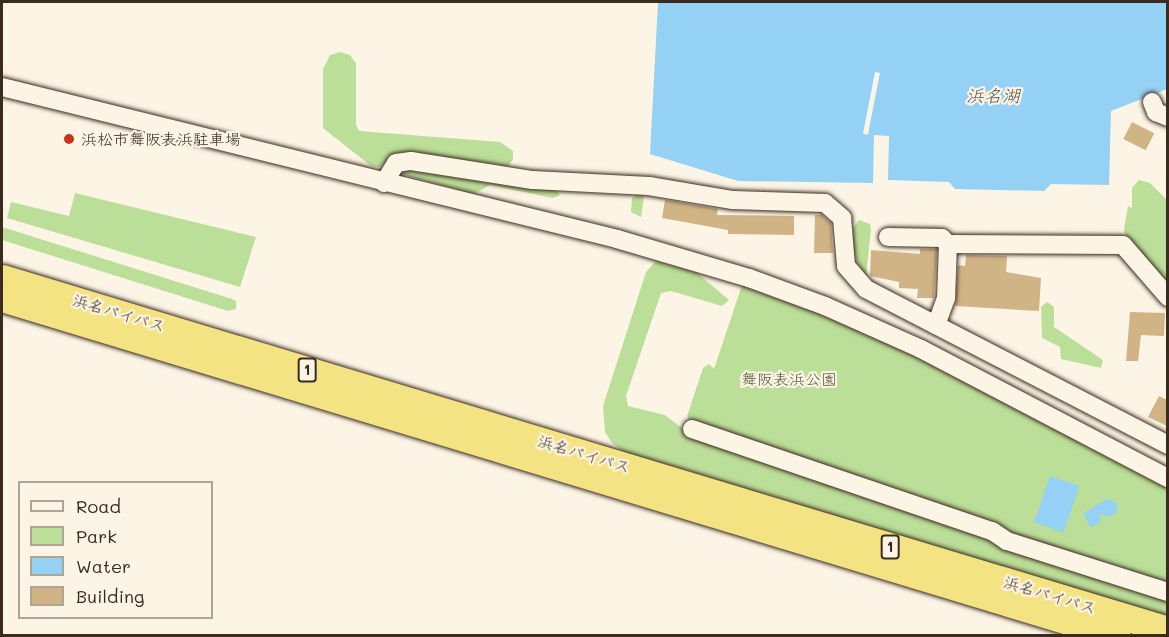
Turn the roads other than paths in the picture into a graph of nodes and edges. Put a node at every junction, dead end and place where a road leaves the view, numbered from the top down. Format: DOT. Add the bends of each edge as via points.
graph roads {
  1 [pos="2,87"];
  2 [pos="1152,102"];
  3 [pos="1167,117"];
  4 [pos="384,183"];
  5 [pos="888,237"];
  6 [pos="948,244"];
  7 [pos="2,278"];
  8 [pos="1167,297"];
  9 [pos="2,298"];
  10 [pos="936,325"];
  11 [pos="692,429"];
  12 [pos="1167,445"];
  13 [pos="610,472"];
  14 [pos="1167,478"];
  15 [pos="1167,592"];
  16 [pos="1167,630"];
  17 [pos="1117,636"];
  1 -- 4 [label="street"];
  2 -- 3 [label="street" via="1156,112"];
  4 -- 10 [label="street" via="396,164 411,161 533,180 649,186 733,200 825,202 842,218 844,256 858,283"];
  4 -- 14 [label="street" via="663,251 825,306 921,349"];
  5 -- 6 [label="street" via="942,238"];
  6 -- 8 [label="street" via="1123,245"];
  6 -- 10 [label="street" via="946,298"];
  7 -- 13 [label="highway, 浜名バイパス / 1"];
  9 -- 13 [label="highway, 浜名バイパス / 1"];
  10 -- 12 [label="street"];
  11 -- 15 [label="street" via="992,531 1007,541"];
  13 -- 16 [label="highway, 浜名バイパス / 1"];
  13 -- 17 [label="highway, 浜名バイパス / 1"];
}
